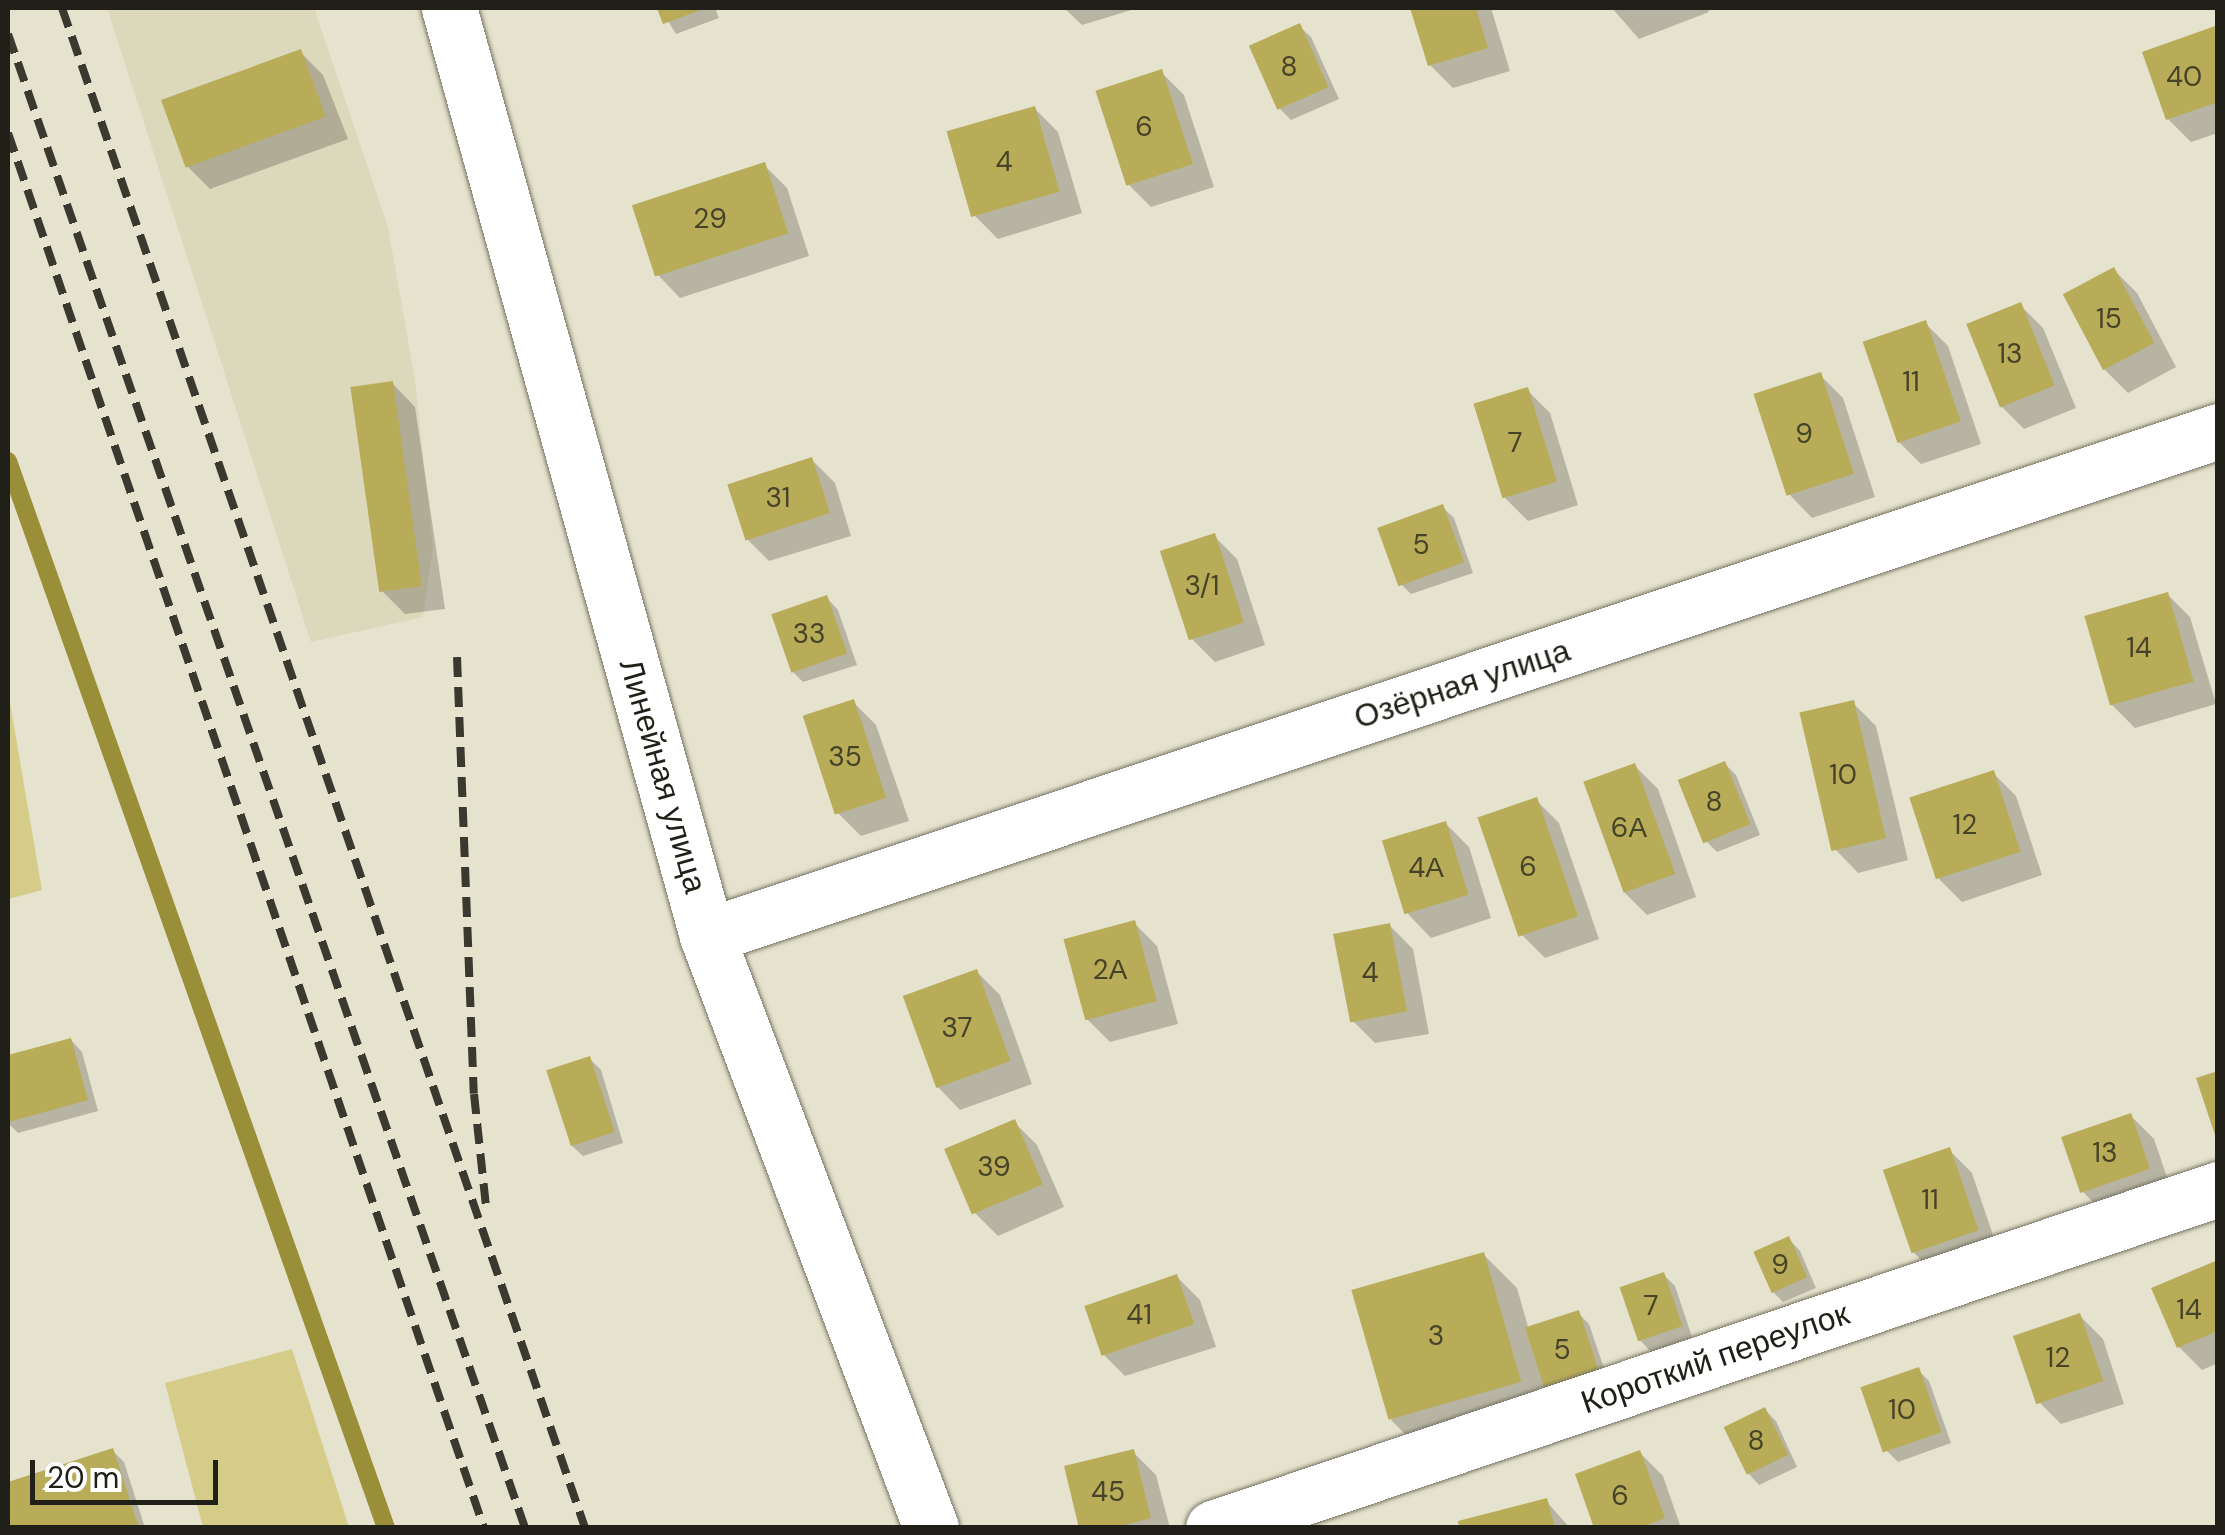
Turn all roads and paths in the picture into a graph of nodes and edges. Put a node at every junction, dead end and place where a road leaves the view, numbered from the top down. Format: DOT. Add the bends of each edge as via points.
graph roads {
  1 [pos="450,8"];
  2 [pos="2218,431"];
  3 [pos="707,936"];
  4 [pos="2218,1188"];
  5 [pos="931,1528"];
  6 [pos="1213,1528"];
  1 -- 3 [label="street, Линейная улица"];
  2 -- 3 [label="street, Озёрная улица"];
  3 -- 5 [label="street, Линейная улица"];
  4 -- 6 [label="street, Короткий переулок"];
}
